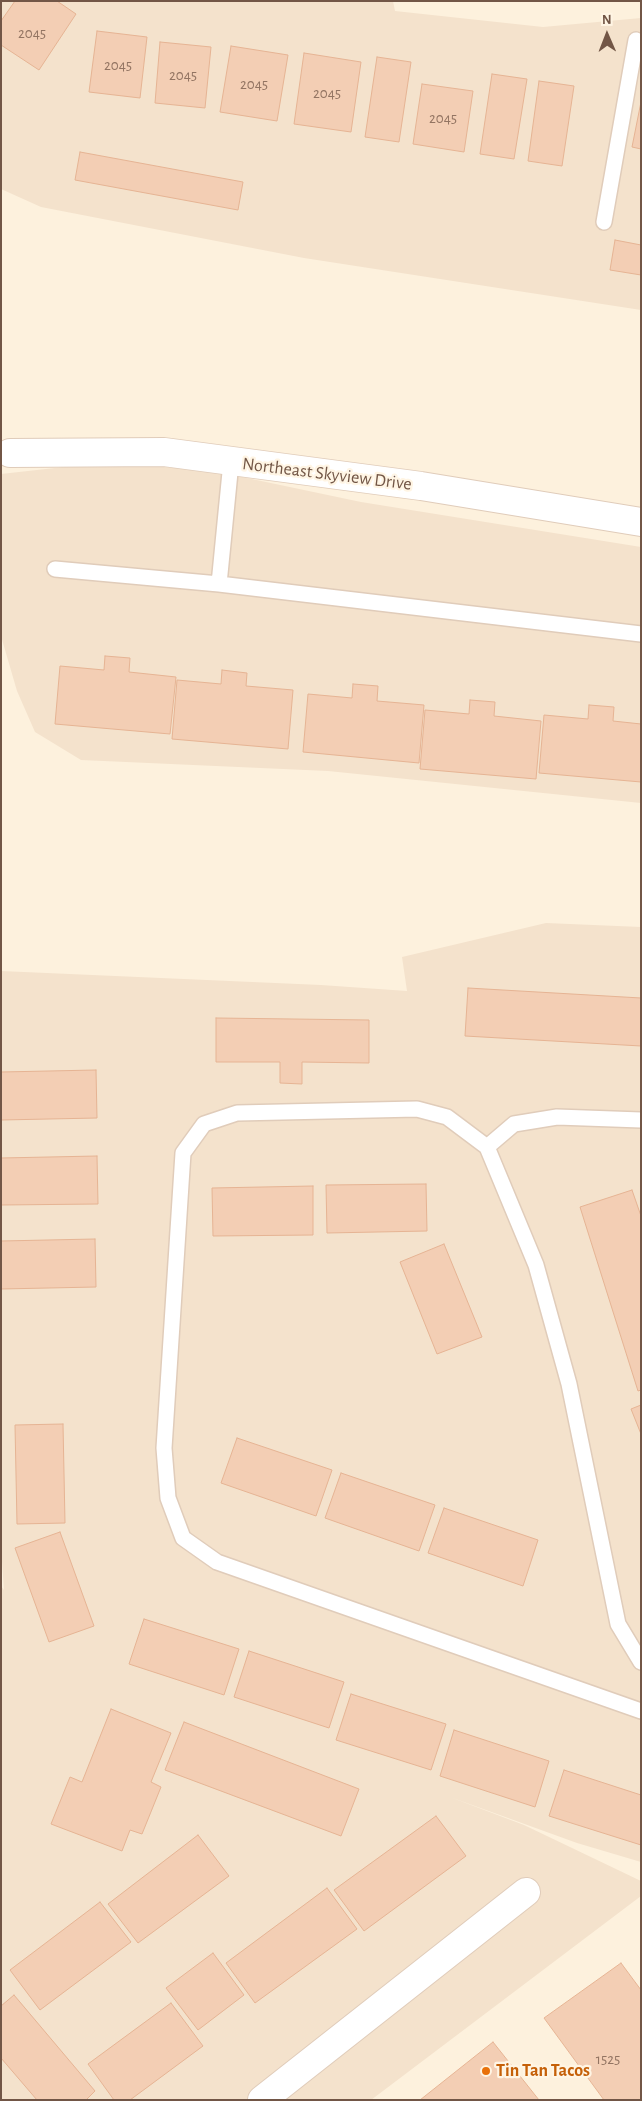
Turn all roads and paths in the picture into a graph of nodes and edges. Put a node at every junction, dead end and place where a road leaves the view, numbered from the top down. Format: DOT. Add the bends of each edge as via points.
graph roads {
  1 [pos="636,40"];
  2 [pos="604,222"];
  3 [pos="10,453"];
  4 [pos="231,462"];
  5 [pos="641,522"];
  6 [pos="55,569"];
  7 [pos="218,584"];
  8 [pos="641,634"];
  9 [pos="641,1120"];
  10 [pos="487,1147"];
  11 [pos="641,1662"];
  12 [pos="641,1711"];
  13 [pos="526,1892"];
  14 [pos="262,2100"];
  1 -- 2 [label="lane"];
  3 -- 4 [label="street, Northeast Skyview Drive" via="164,452"];
  4 -- 5 [label="street, Northeast Skyview Drive" via="421,486"];
  4 -- 7 [label="lane"];
  6 -- 7 [label="lane"];
  7 -- 8 [label="lane"];
  9 -- 10 [label="lane" via="557,1117 514,1124"];
  10 -- 11 [label="lane" via="536,1265 569,1384 618,1624"];
  10 -- 12 [label="lane" via="447,1117 417,1109 237,1113 204,1124 184,1153 164,1448 168,1498 183,1538 217,1562"];
  13 -- 14 [label="street"];
}
